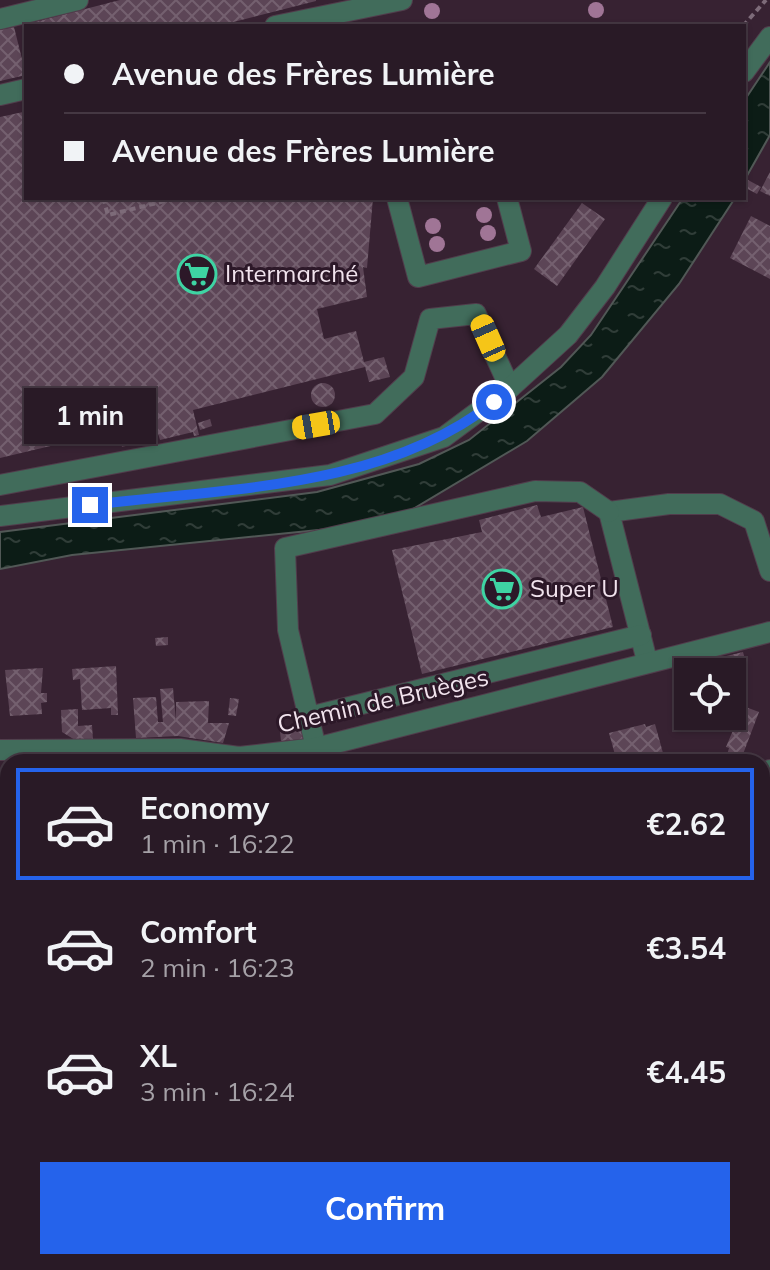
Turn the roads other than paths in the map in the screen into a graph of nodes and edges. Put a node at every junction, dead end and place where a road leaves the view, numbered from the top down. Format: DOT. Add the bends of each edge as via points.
graph roads {
  1 [pos="78,0"];
  2 [pos="402,0"];
  3 [pos="0,19"];
  4 [pos="352,19"];
  5 [pos="283,24"];
  6 [pos="770,37"];
  7 [pos="746,69"];
  8 [pos="24,89"];
  9 [pos="0,95"];
  10 [pos="398,200"];
  11 [pos="508,200"];
  12 [pos="661,200"];
  13 [pos="510,388"];
  14 [pos="0,485"];
  15 [pos="609,512"];
  16 [pos="0,516"];
  17 [pos="770,571"];
  18 [pos="770,632"];
  19 [pos="641,635"];
  20 [pos="647,661"];
  21 [pos="449,682"];
  22 [pos="461,712"];
  23 [pos="309,717"];
  24 [pos="316,748"];
  25 [pos="0,750"];
  26 [pos="217,754"];
  27 [pos="265,754"];
  1 -- 3 [label="street"];
  2 -- 4 [label="street"];
  4 -- 5 [label="street" via="319,15"];
  6 -- 7 [label="street"];
  8 -- 9 [label="street"];
  10 -- 11 [label="street" via="418,277 521,251"];
  12 -- 13 [label="street" via="568,335"];
  13 -- 14 [label="street" via="476,314 430,319 414,377 375,414"];
  13 -- 16 [label="street" via="444,437 330,475"];
  15 -- 17 [label="street" via="720,504 754,521"];
  15 -- 19 [label="street"];
  15 -- 23 [label="street" via="580,492 535,491 285,548 288,630"];
  18 -- 20 [label="street, Chemin de Bruèges"];
  19 -- 20 [label="street"];
  19 -- 21 [label="street"];
  20 -- 22 [label="street, Chemin de Bruèges"];
  21 -- 22 [label="street"];
  21 -- 23 [label="street"];
  22 -- 24 [label="street, Chemin de Bruèges"];
  23 -- 24 [label="street"];
  24 -- 27 [label="street, Chemin de Bruèges"];
  25 -- 26 [label="street, Chemin de Bruèges" via="180,749"];
}
